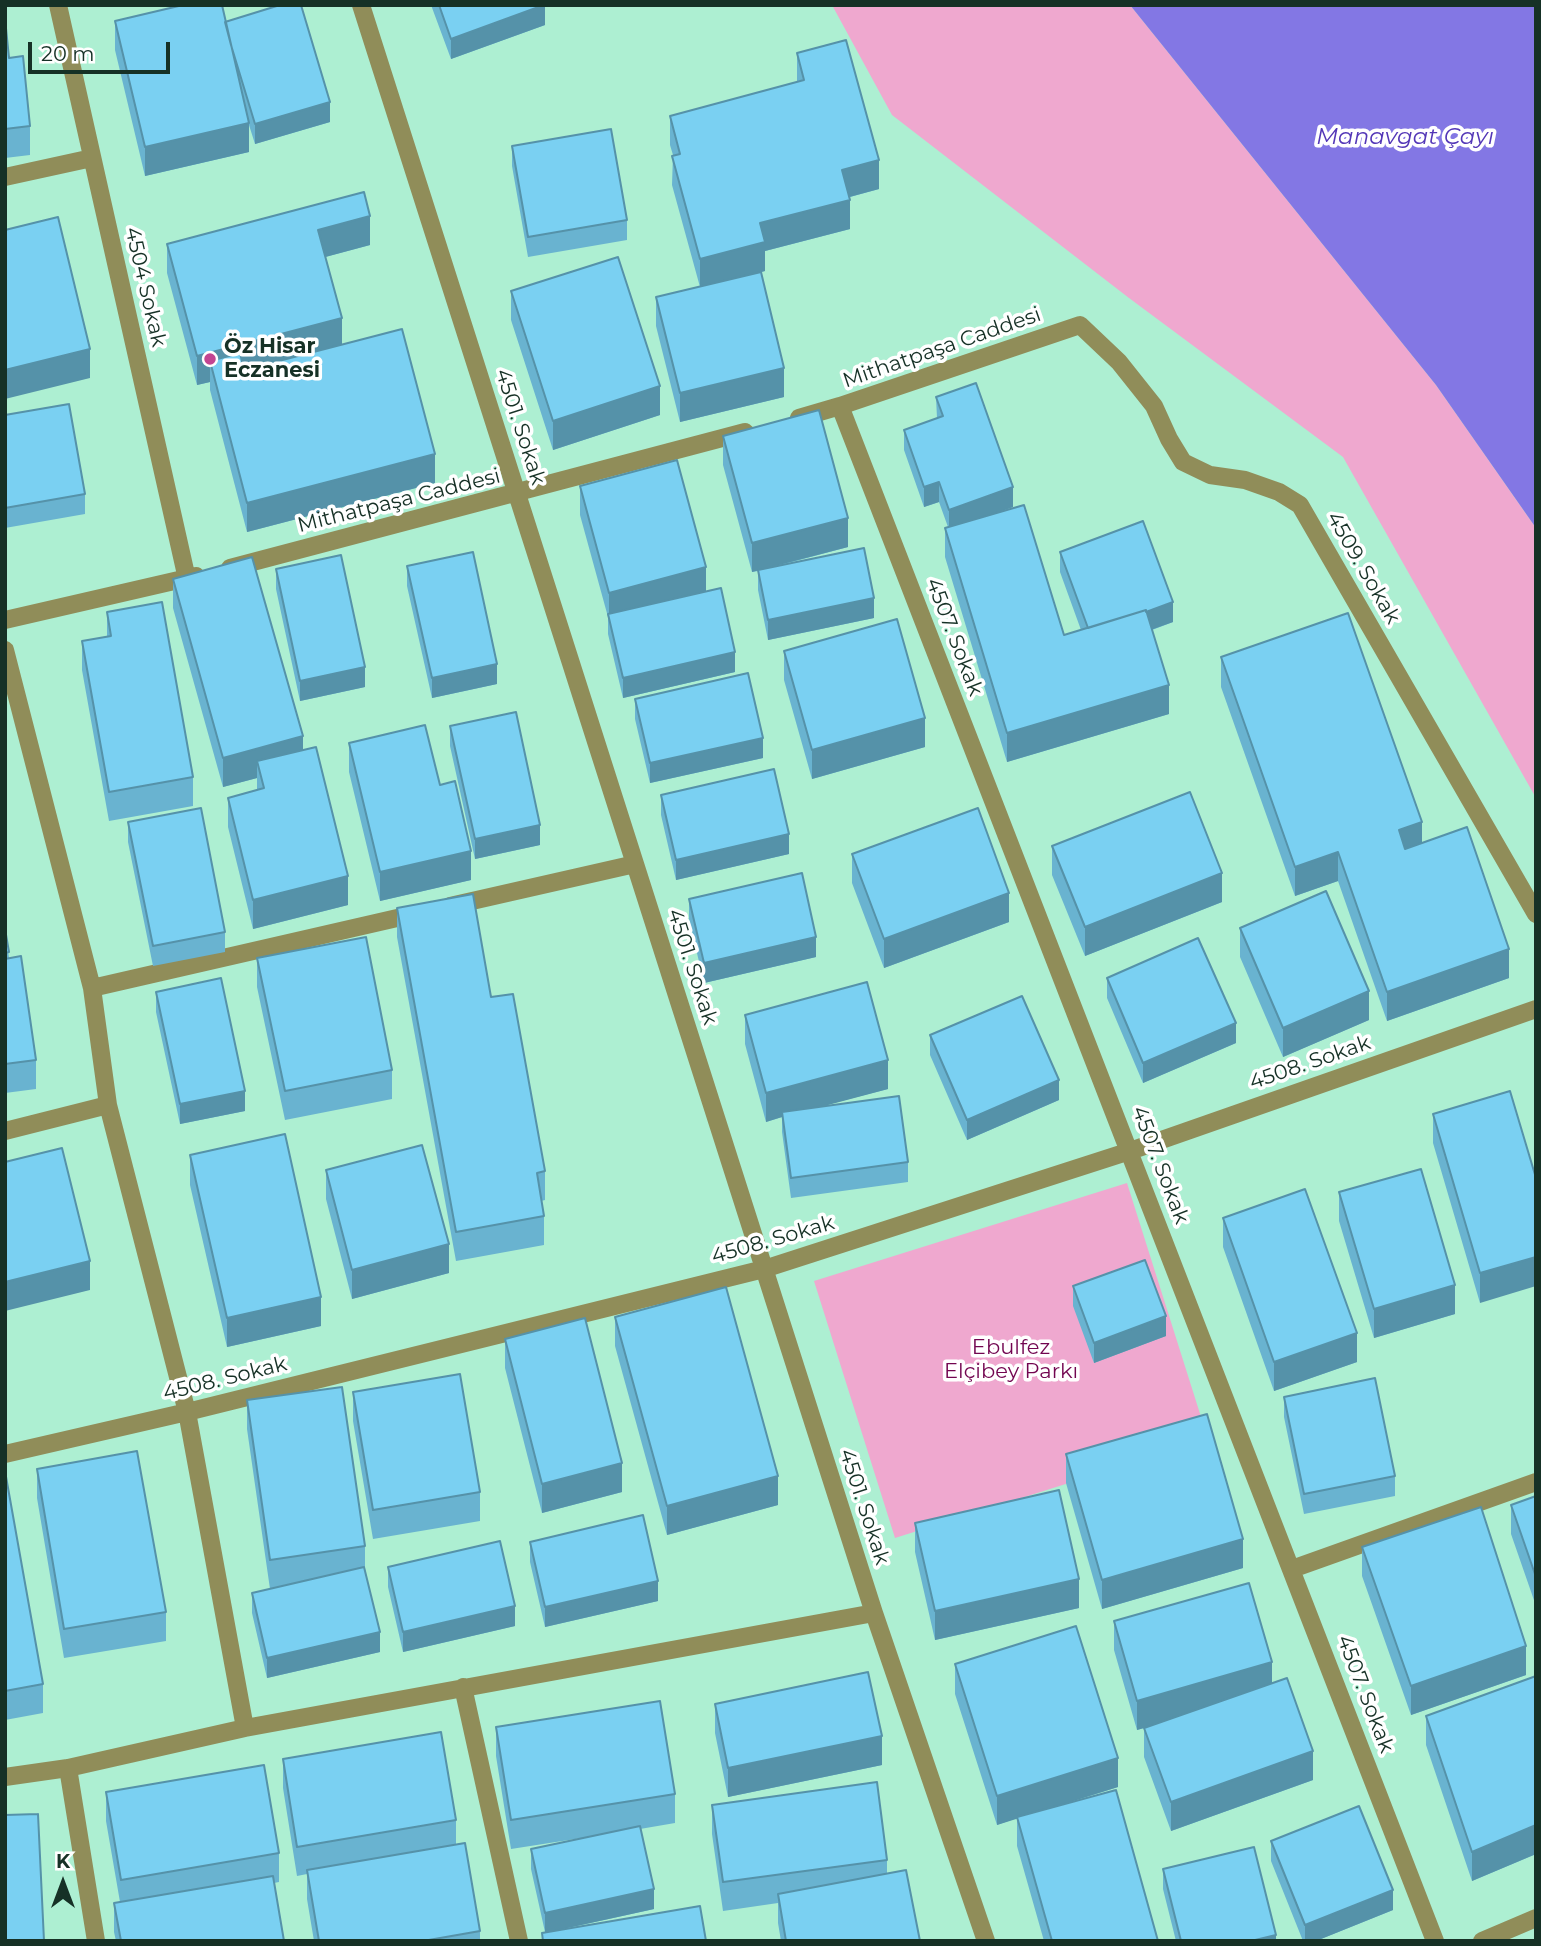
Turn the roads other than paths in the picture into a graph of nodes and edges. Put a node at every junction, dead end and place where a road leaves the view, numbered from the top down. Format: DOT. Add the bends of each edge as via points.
graph roads {
  1 [pos="58,5"];
  2 [pos="361,5"];
  3 [pos="92,158"];
  4 [pos="5,177"];
  5 [pos="1080,325"];
  6 [pos="840,407"];
  7 [pos="786,421"];
  8 [pos="760,428"];
  9 [pos="518,494"];
  10 [pos="187,579"];
  11 [pos="5,620"];
  12 [pos="5,650"];
  13 [pos="635,863"];
  14 [pos="1536,914"];
  15 [pos="92,988"];
  16 [pos="1536,1009"];
  17 [pos="108,1105"];
  18 [pos="5,1131"];
  19 [pos="1130,1151"];
  20 [pos="764,1269"];
  21 [pos="187,1412"];
  22 [pos="5,1454"];
  23 [pos="1536,1482"];
  24 [pos="1292,1569"];
  25 [pos="874,1613"];
  26 [pos="463,1687"];
  27 [pos="246,1728"];
  28 [pos="68,1768"];
  29 [pos="5,1777"];
  30 [pos="1536,1918"];
  31 [pos="96,1941"];
  32 [pos="519,1941"];
  33 [pos="986,1941"];
  34 [pos="1436,1941"];
  35 [pos="1482,1941"];
  1 -- 3 [label="street, 4504 Sokak"];
  2 -- 9 [label="street, 4501. Sokak"];
  3 -- 4 [label="street"];
  3 -- 10 [label="street, 4504 Sokak"];
  5 -- 6 [label="street, Mithatpaşa Caddesi"];
  5 -- 14 [label="street, 4509. Sokak" via="1119,362 1154,406 1183,462 1210,475 1245,480 1279,492 1300,505"];
  6 -- 7 [label="street, Mithatpaşa Caddesi"];
  6 -- 19 [label="street, 4507. Sokak"];
  8 -- 9 [label="street, Mithatpaşa Caddesi"];
  9 -- 10 [label="street, Mithatpaşa Caddesi"];
  9 -- 13 [label="street, 4501. Sokak"];
  10 -- 11 [label="street, Mithatpaşa Caddesi"];
  12 -- 15 [label="street"];
  13 -- 15 [label="street"];
  13 -- 20 [label="street, 4501. Sokak"];
  15 -- 17 [label="street"];
  16 -- 19 [label="street, 4508. Sokak"];
  17 -- 18 [label="street"];
  17 -- 21 [label="street"];
  19 -- 20 [label="street, 4508. Sokak"];
  19 -- 24 [label="street, 4507. Sokak"];
  20 -- 21 [label="street, 4508. Sokak"];
  20 -- 25 [label="street, 4501. Sokak"];
  21 -- 22 [label="street, 4508. Sokak"];
  21 -- 27 [label="street"];
  23 -- 24 [label="street"];
  24 -- 34 [label="street, 4507. Sokak"];
  25 -- 26 [label="street"];
  25 -- 33 [label="street, 4501. Sokak"];
  26 -- 27 [label="street"];
  26 -- 32 [label="street"];
  27 -- 28 [label="street"];
  28 -- 29 [label="street"];
  28 -- 31 [label="street"];
  30 -- 35 [label="street"];
}
